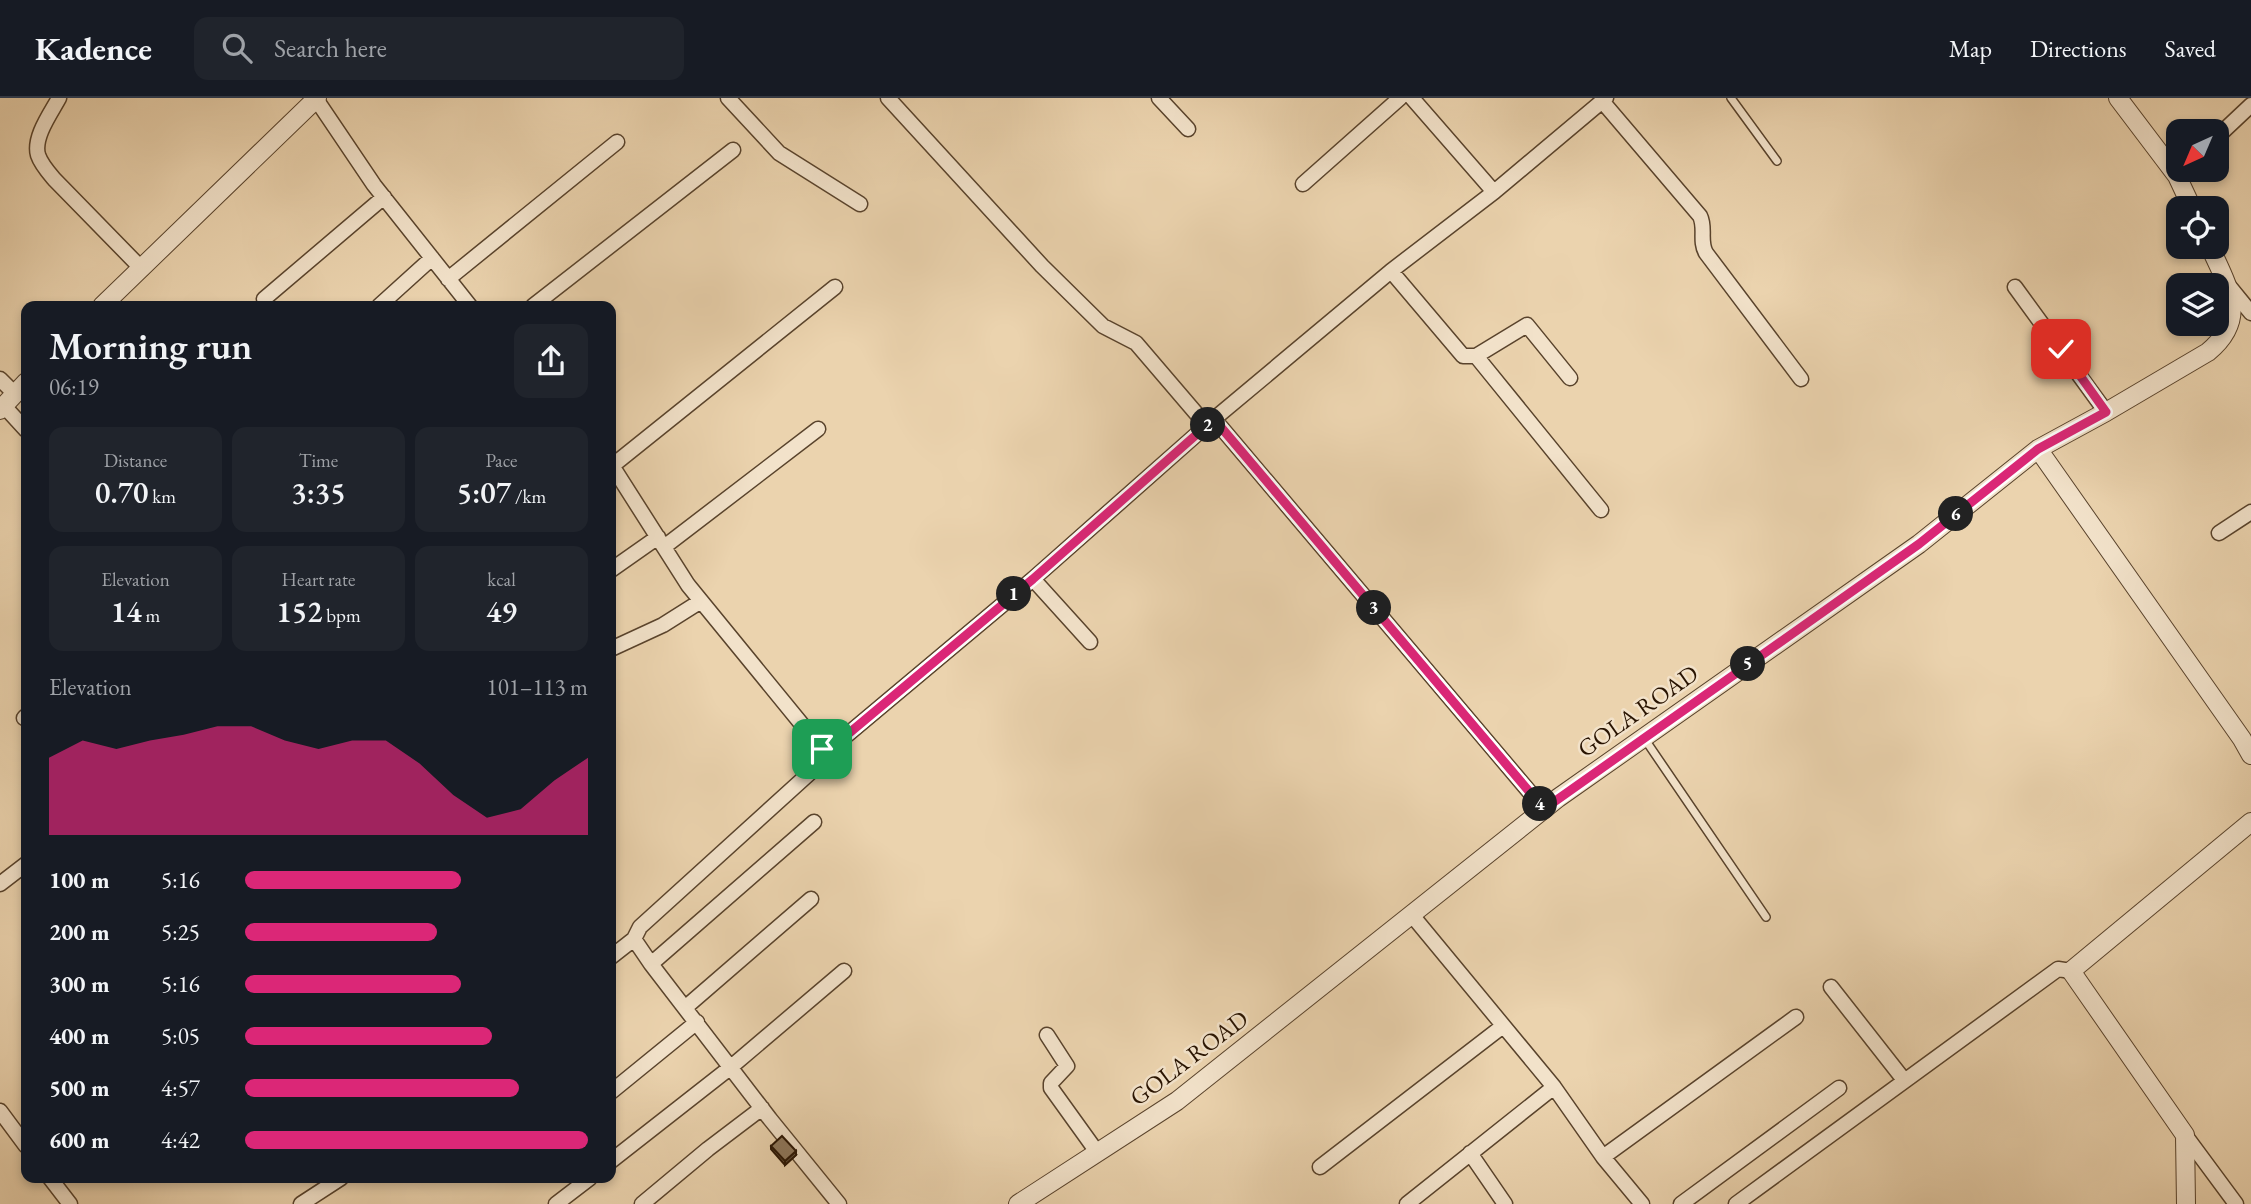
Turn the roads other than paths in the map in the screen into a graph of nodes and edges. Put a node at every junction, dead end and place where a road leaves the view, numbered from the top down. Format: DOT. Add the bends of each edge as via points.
graph roads {
  1 [pos="60,98"];
  2 [pos="317,98"];
  3 [pos="727,98"];
  4 [pos="888,98"];
  5 [pos="1159,98"];
  6 [pos="1400,98"];
  7 [pos="1412,98"];
  8 [pos="1731,98"];
  9 [pos="2118,98"];
  10 [pos="1604,99"];
  11 [pos="2251,105"];
  12 [pos="2230,125"];
  13 [pos="1188,129"];
  14 [pos="617,142"];
  15 [pos="733,150"];
  16 [pos="2166,156"];
  17 [pos="1777,161"];
  18 [pos="1303,184"];
  19 [pos="1494,192"];
  20 [pos="384,197"];
  21 [pos="860,204"];
  22 [pos="432,258"];
  23 [pos="142,269"];
  24 [pos="1391,271"];
  25 [pos="449,279"];
  26 [pos="2229,286"];
  27 [pos="835,287"];
  28 [pos="2015,287"];
  29 [pos="2229,294"];
  30 [pos="264,299"];
  31 [pos="107,301"];
  32 [pos="385,301"];
  33 [pos="466,301"];
  34 [pos="539,301"];
  35 [pos="2251,313"];
  36 [pos="2229,328"];
  37 [pos="2224,336"];
  38 [pos="1476,356"];
  39 [pos="1570,378"];
  40 [pos="0,379"];
  41 [pos="1801,379"];
  42 [pos="11,398"];
  43 [pos="2106,412"];
  44 [pos="21,419"];
  45 [pos="1211,422"];
  46 [pos="818,429"];
  47 [pos="2038,449"];
  48 [pos="616,470"];
  49 [pos="616,476"];
  50 [pos="1601,510"];
  51 [pos="2251,512"];
  52 [pos="2219,533"];
  53 [pos="661,542"];
  54 [pos="616,567"];
  55 [pos="1033,579"];
  56 [pos="701,601"];
  57 [pos="1090,642"];
  58 [pos="616,647"];
  59 [pos="1643,737"];
  60 [pos="823,755"];
  61 [pos="2251,755"];
  62 [pos="1544,809"];
  63 [pos="814,822"];
  64 [pos="2251,822"];
  65 [pos="21,868"];
  66 [pos="0,884"];
  67 [pos="811,899"];
  68 [pos="1411,914"];
  69 [pos="1766,917"];
  70 [pos="634,939"];
  71 [pos="616,953"];
  72 [pos="651,964"];
  73 [pos="844,971"];
  74 [pos="2071,971"];
  75 [pos="1831,988"];
  76 [pos="686,1007"];
  77 [pos="1796,1017"];
  78 [pos="697,1022"];
  79 [pos="1503,1026"];
  80 [pos="1048,1035"];
  81 [pos="731,1067"];
  82 [pos="1904,1080"];
  83 [pos="1553,1087"];
  84 [pos="1839,1088"];
  85 [pos="616,1089"];
  86 [pos="762,1108"];
  87 [pos="0,1111"];
  88 [pos="2185,1135"];
  89 [pos="21,1139"];
  90 [pos="1097,1152"];
  91 [pos="1470,1153"];
  92 [pos="616,1157"];
  93 [pos="1603,1157"];
  94 [pos="1320,1167"];
  95 [pos="54,1183"];
  96 [pos="333,1183"];
  97 [pos="583,1183"];
  98 [pos="1744,1202"];
  99 [pos="70,1204"];
  100 [pos="301,1204"];
  101 [pos="556,1204"];
  102 [pos="642,1204"];
  103 [pos="839,1204"];
  104 [pos="1018,1204"];
  105 [pos="1407,1204"];
  106 [pos="1505,1204"];
  107 [pos="1642,1204"];
  108 [pos="1681,1204"];
  109 [pos="2186,1204"];
  110 [pos="2236,1204"];
  1 -- 23 [label="street" via="40,136 37,153 42,164"];
  2 -- 20 [label="street"];
  2 -- 23 [label="street"];
  3 -- 21 [label="street" via="779,153"];
  4 -- 45 [label="street" via="1042,266 1103,326 1136,343"];
  5 -- 13 [label="street"];
  6 -- 18 [label="street"];
  7 -- 19 [label="street"];
  8 -- 17 [label="lane"];
  9 -- 16 [label="street"];
  10 -- 19 [label="street"];
  10 -- 41 [label="street" via="1700,216 1706,253"];
  11 -- 12 [label="street"];
  14 -- 25 [label="street"];
  15 -- 34 [label="street"];
  19 -- 24 [label="street"];
  20 -- 22 [label="street"];
  20 -- 30 [label="street"];
  22 -- 25 [label="street"];
  22 -- 32 [label="street"];
  23 -- 31 [label="street"];
  24 -- 38 [label="street" via="1460,354"];
  24 -- 45 [label="street"];
  25 -- 33 [label="street"];
  26 -- 35 [label="street"];
  27 -- 48 [label="street"];
  28 -- 43 [label="street"];
  29 -- 36 [label="street, GOLA ROAD"];
  37 -- 43 [label="street, GOLA ROAD" via="2208,352"];
  38 -- 39 [label="street" via="1527,325"];
  38 -- 50 [label="street"];
  40 -- 42 [label="street"];
  42 -- 44 [label="street"];
  43 -- 47 [label="street, GOLA ROAD"];
  45 -- 55 [label="street"];
  45 -- 62 [label="street"];
  46 -- 53 [label="street"];
  47 -- 59 [label="street, GOLA ROAD" via="1919,544"];
  47 -- 61 [label="street"];
  49 -- 53 [label="street"];
  51 -- 52 [label="street"];
  53 -- 54 [label="street"];
  53 -- 56 [label="street"];
  55 -- 57 [label="street"];
  55 -- 60 [label="street"];
  56 -- 58 [label="street"];
  56 -- 60 [label="street" via="817,740"];
  59 -- 62 [label="street, GOLA ROAD"];
  59 -- 69 [label="lane"];
  60 -- 70 [label="street" via="813,770 640,927"];
  62 -- 68 [label="street, GOLA ROAD"];
  63 -- 72 [label="street"];
  64 -- 74 [label="street"];
  65 -- 66 [label="street"];
  67 -- 76 [label="street"];
  68 -- 79 [label="street"];
  68 -- 90 [label="street, GOLA ROAD" via="1177,1101"];
  70 -- 71 [label="street"];
  70 -- 72 [label="street"];
  72 -- 76 [label="street"];
  73 -- 81 [label="street"];
  74 -- 82 [label="street" via="2058,969"];
  74 -- 88 [label="street"];
  75 -- 82 [label="street"];
  76 -- 78 [label="street"];
  77 -- 93 [label="street"];
  78 -- 81 [label="street"];
  78 -- 85 [label="street"];
  79 -- 83 [label="street"];
  79 -- 94 [label="street"];
  80 -- 90 [label="street" via="1067,1066 1051,1088"];
  81 -- 86 [label="street"];
  81 -- 92 [label="street"];
  82 -- 98 [label="street"];
  83 -- 91 [label="street"];
  83 -- 93 [label="street"];
  84 -- 108 [label="street"];
  86 -- 102 [label="street"];
  86 -- 103 [label="street"];
  87 -- 89 [label="street"];
  88 -- 109 [label="street"];
  88 -- 110 [label="street"];
  90 -- 104 [label="street, GOLA ROAD"];
  91 -- 105 [label="street"];
  91 -- 106 [label="street"];
  93 -- 107 [label="street"];
  95 -- 99 [label="street"];
  96 -- 100 [label="street"];
  97 -- 101 [label="street"];
}
